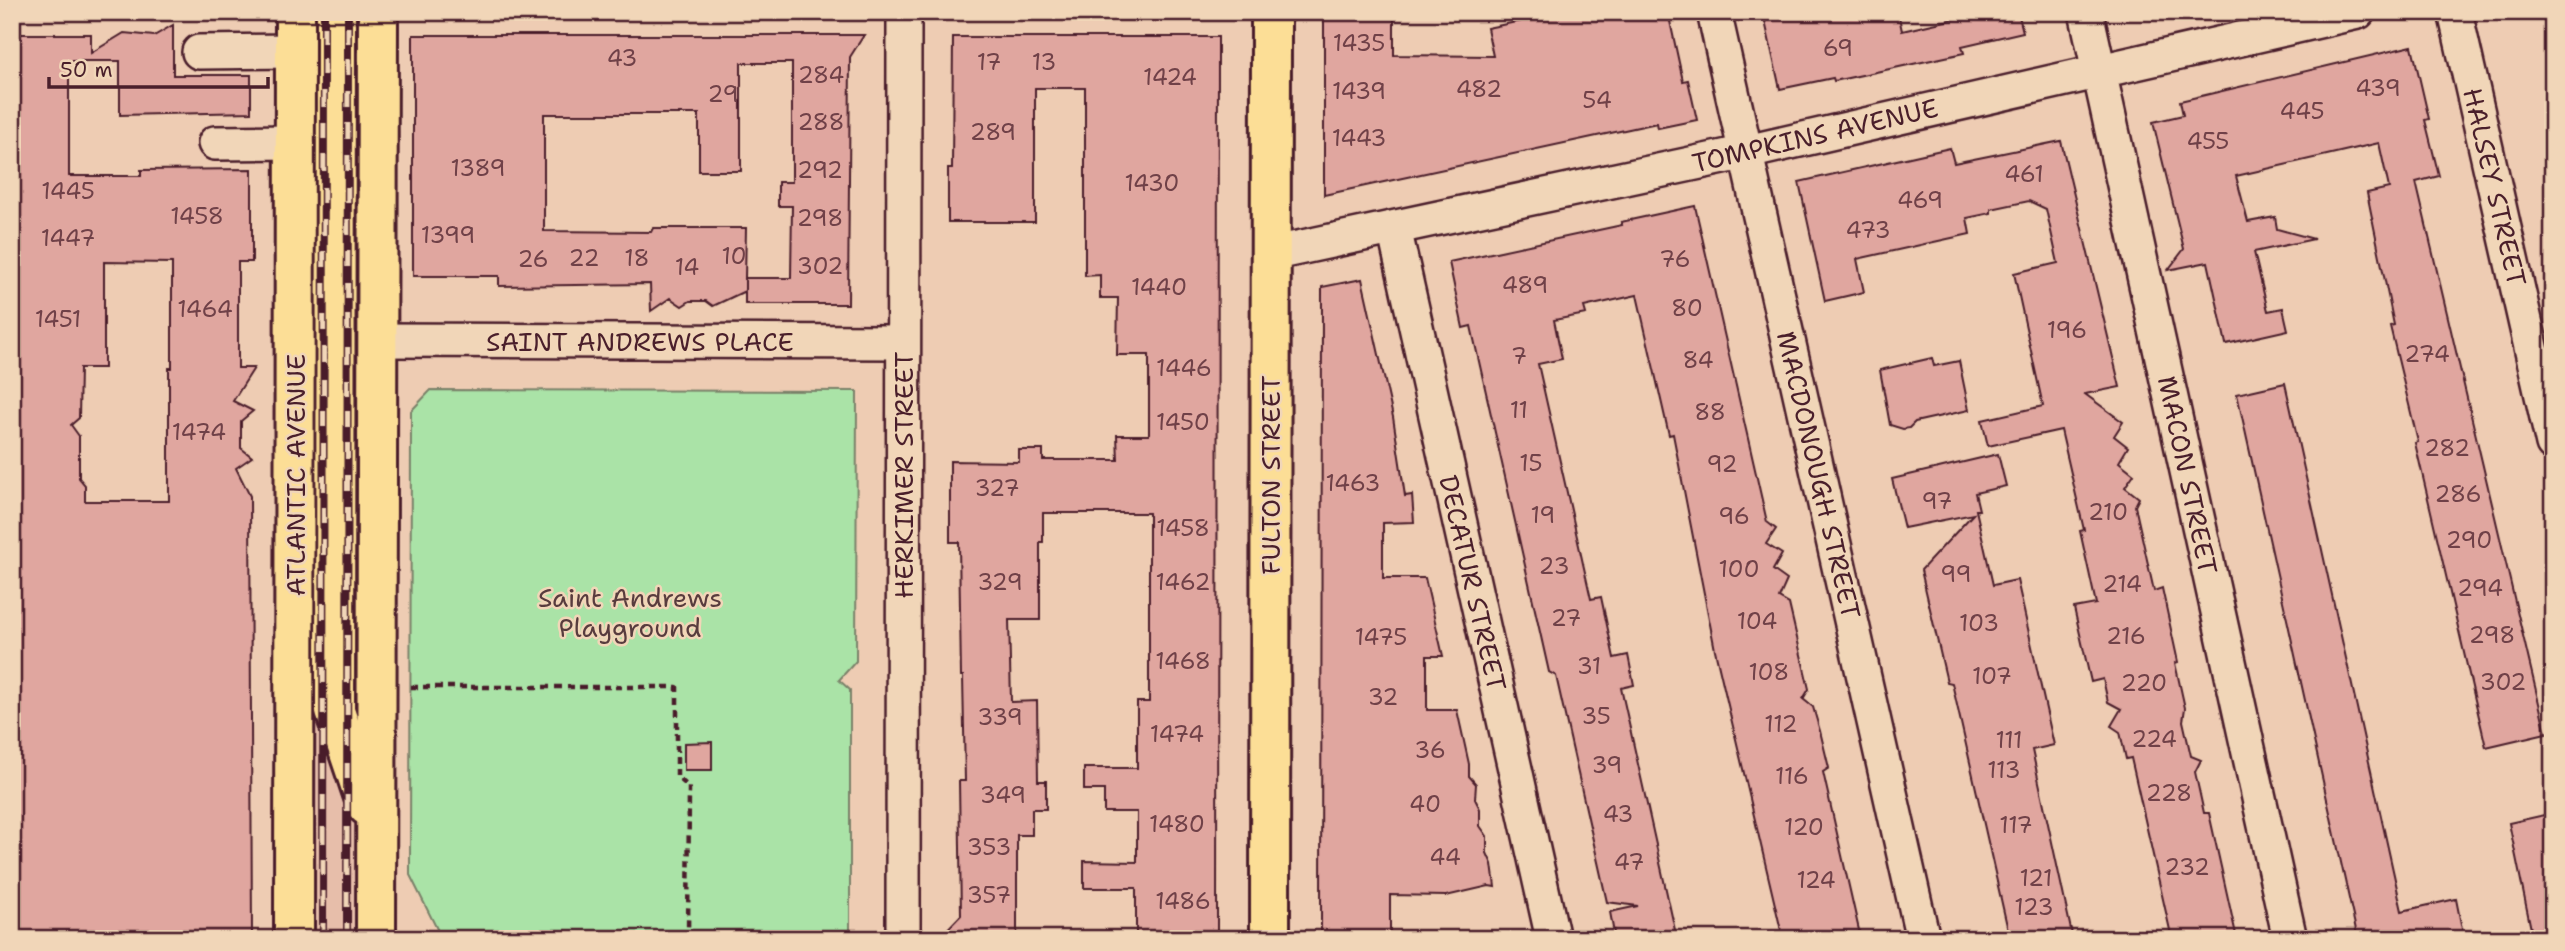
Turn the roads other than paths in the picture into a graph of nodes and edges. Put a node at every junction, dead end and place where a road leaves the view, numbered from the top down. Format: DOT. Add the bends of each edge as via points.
graph roads {
  1 [pos="295,12"];
  2 [pos="336,12"];
  3 [pos="378,12"];
  4 [pos="904,12"];
  5 [pos="1271,12"];
  6 [pos="1714,12"];
  7 [pos="2086,12"];
  8 [pos="2358,12"];
  9 [pos="2455,12"];
  10 [pos="295,51"];
  11 [pos="199,52"];
  12 [pos="2099,70"];
  13 [pos="215,142"];
  14 [pos="295,142"];
  15 [pos="1746,152"];
  16 [pos="1394,228"];
  17 [pos="1270,254"];
  18 [pos="295,256"];
  19 [pos="336,256"];
  20 [pos="377,340"];
  21 [pos="903,342"];
  22 [pos="2553,444"];
  23 [pos="377,836"];
  24 [pos="294,939"];
  25 [pos="376,939"];
  26 [pos="903,939"];
  27 [pos="1270,939"];
  28 [pos="1553,939"];
  29 [pos="1923,939"];
  30 [pos="2290,939"];
  1 -- 10 [label="main road, ATLANTIC AVENUE"];
  2 -- 19 [label="main road"];
  3 -- 20 [label="main road"];
  4 -- 21 [label="street, HERKIMER STREET"];
  5 -- 17 [label="main road, FULTON STREET"];
  6 -- 15 [label="street, MACDONOUGH STREET"];
  7 -- 12 [label="street, MACON STREET"];
  8 -- 12 [label="street, TOMPKINS AVENUE"];
  9 -- 22 [label="street, HALSEY STREET"];
  10 -- 11 [label="street"];
  10 -- 14 [label="main road, ATLANTIC AVENUE"];
  12 -- 15 [label="street, TOMPKINS AVENUE"];
  12 -- 30 [label="street, MACON STREET"];
  13 -- 14 [label="street"];
  14 -- 18 [label="main road, ATLANTIC AVENUE"];
  15 -- 16 [label="street, TOMPKINS AVENUE"];
  15 -- 29 [label="street, MACDONOUGH STREET"];
  16 -- 17 [label="street, TOMPKINS AVENUE"];
  16 -- 28 [label="street, DECATUR STREET"];
  17 -- 27 [label="main road, FULTON STREET"];
  18 -- 19 [label="street"];
  18 -- 24 [label="main road, ATLANTIC AVENUE"];
  19 -- 23 [label="main road" via="335,711"];
  20 -- 21 [label="street, SAINT ANDREWS PLACE"];
  20 -- 23 [label="main road"];
  21 -- 26 [label="street, HERKIMER STREET"];
  23 -- 25 [label="main road"];
}
